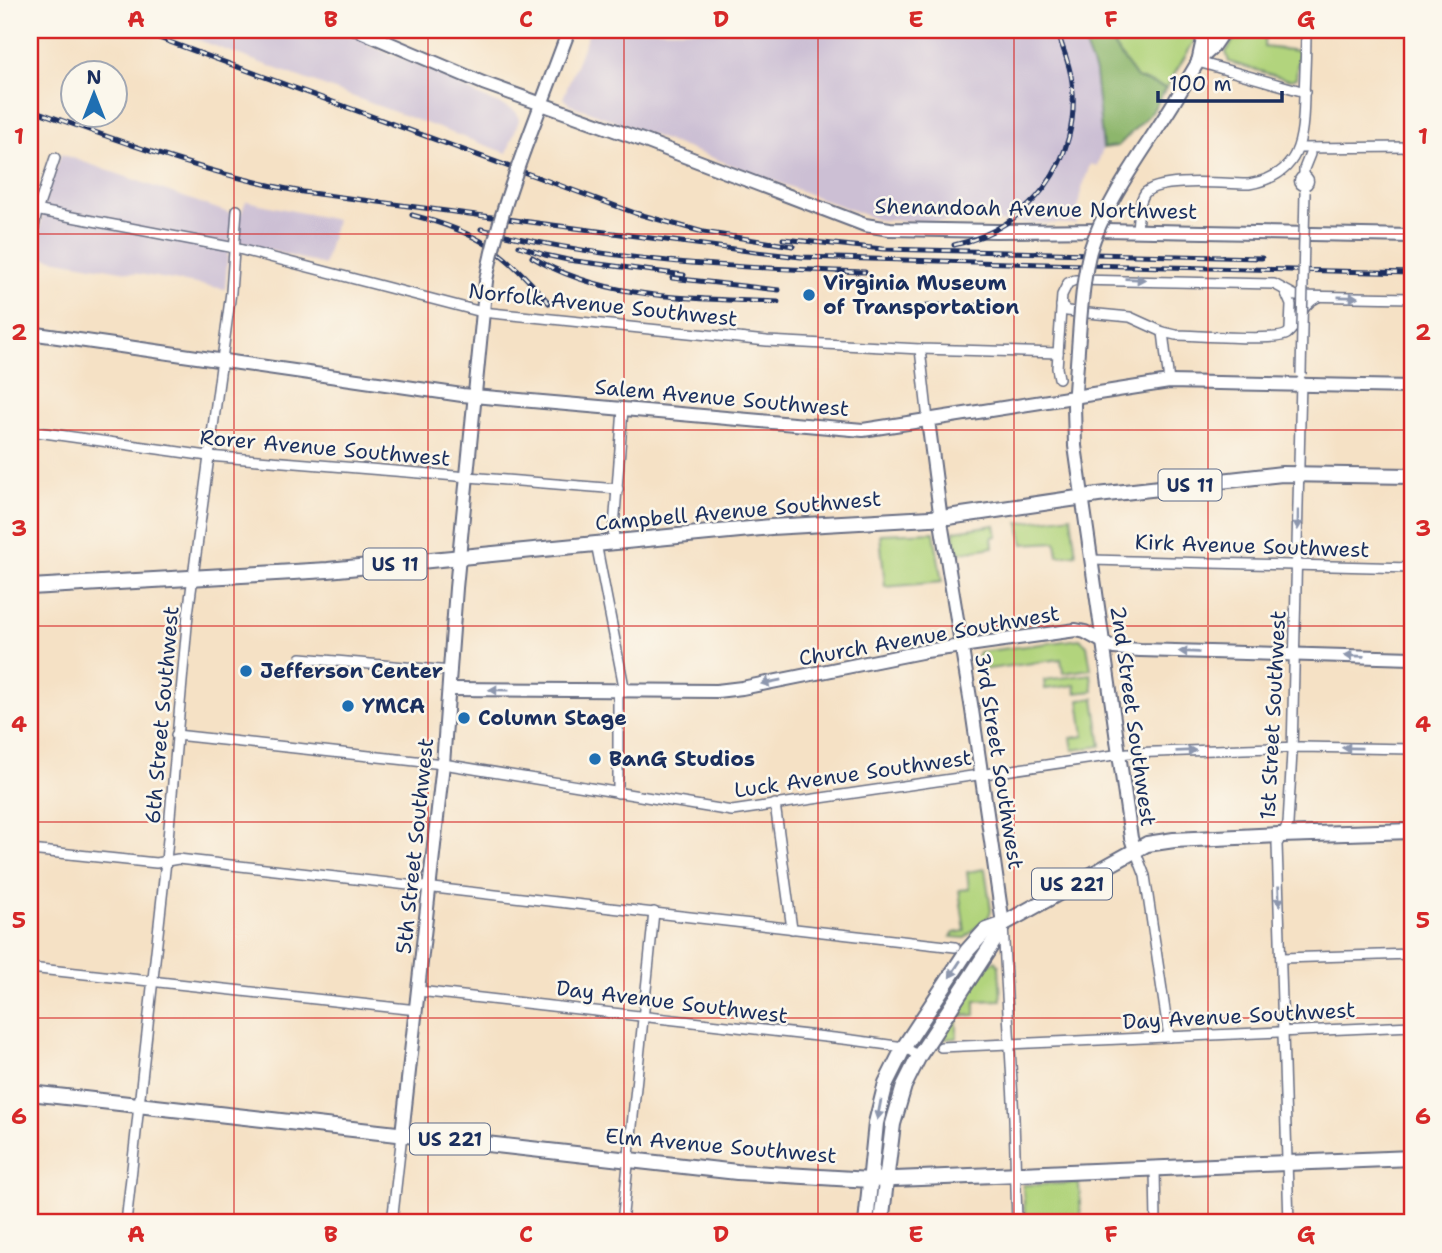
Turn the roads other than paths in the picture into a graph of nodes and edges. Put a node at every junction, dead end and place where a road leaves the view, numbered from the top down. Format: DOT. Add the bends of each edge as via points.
graph roads {
  1 [pos="358,30"];
  2 [pos="569,30"];
  3 [pos="1210,30"];
  4 [pos="1224,30"];
  5 [pos="1306,30"];
  6 [pos="382,34"];
  7 [pos="1198,61"];
  8 [pos="1305,92"];
  9 [pos="541,104"];
  10 [pos="1299,148"];
  11 [pos="1412,148"];
  12 [pos="1310,154"];
  13 [pos="55,158"];
  14 [pos="34,210"];
  15 [pos="237,210"];
  16 [pos="1137,231"];
  17 [pos="1412,236"];
  18 [pos="235,248"];
  19 [pos="30,250"];
  20 [pos="1285,291"];
  21 [pos="1320,296"];
  22 [pos="1412,298"];
  23 [pos="1061,306"];
  24 [pos="482,312"];
  25 [pos="1163,332"];
  26 [pos="1289,332"];
  27 [pos="30,333"];
  28 [pos="920,349"];
  29 [pos="1058,353"];
  30 [pos="222,361"];
  31 [pos="1059,378"];
  32 [pos="1301,379"];
  33 [pos="1168,382"];
  34 [pos="1412,387"];
  35 [pos="474,396"];
  36 [pos="1074,397"];
  37 [pos="623,409"];
  38 [pos="929,420"];
  39 [pos="30,430"];
  40 [pos="208,456"];
  41 [pos="1299,474"];
  42 [pos="1412,476"];
  43 [pos="468,478"];
  44 [pos="618,489"];
  45 [pos="1082,499"];
  46 [pos="942,518"];
  47 [pos="613,541"];
  48 [pos="596,543"];
  49 [pos="460,557"];
  50 [pos="1091,559"];
  51 [pos="1297,565"];
  52 [pos="1412,568"];
  53 [pos="30,578"];
  54 [pos="193,579"];
  55 [pos="66,584"];
  56 [pos="30,587"];
  57 [pos="1102,642"];
  58 [pos="962,646"];
  59 [pos="1295,654"];
  60 [pos="300,658"];
  61 [pos="1412,658"];
  62 [pos="451,671"];
  63 [pos="449,690"];
  64 [pos="621,692"];
  65 [pos="176,735"];
  66 [pos="1293,747"];
  67 [pos="1412,749"];
  68 [pos="1118,754"];
  69 [pos="443,764"];
  70 [pos="981,774"];
  71 [pos="618,793"];
  72 [pos="775,804"];
  73 [pos="1412,831"];
  74 [pos="1280,835"];
  75 [pos="30,850"];
  76 [pos="1135,850"];
  77 [pos="166,861"];
  78 [pos="431,888"];
  79 [pos="654,912"];
  80 [pos="1003,924"];
  81 [pos="792,929"];
  82 [pos="955,947"];
  83 [pos="1412,954"];
  84 [pos="1282,958"];
  85 [pos="30,968"];
  86 [pos="152,980"];
  87 [pos="419,991"];
  88 [pos="417,1010"];
  89 [pos="645,1017"];
  90 [pos="1412,1026"];
  91 [pos="1283,1031"];
  92 [pos="1169,1037"];
  93 [pos="1011,1044"];
  94 [pos="904,1047"];
  95 [pos="941,1047"];
  96 [pos="919,1056"];
  97 [pos="30,1093"];
  98 [pos="138,1105"];
  99 [pos="402,1134"];
  100 [pos="1412,1158"];
  101 [pos="628,1159"];
  102 [pos="1287,1163"];
  103 [pos="1155,1169"];
  104 [pos="1016,1175"];
  105 [pos="870,1180"];
  106 [pos="886,1180"];
  107 [pos="30,1215"];
  108 [pos="99,1223"];
  109 [pos="126,1223"];
  110 [pos="392,1223"];
  111 [pos="622,1223"];
  112 [pos="866,1223"];
  113 [pos="881,1223"];
  114 [pos="1017,1223"];
  115 [pos="1156,1223"];
  116 [pos="1289,1223"];
  1 -- 6 [label="street, Shenandoah Avenue Northwest"];
  2 -- 9 [label="street, 5th Street Southwest"];
  3 -- 7 [label="street"];
  4 -- 7 [label="street"];
  5 -- 8 [label="street"];
  6 -- 9 [label="street, Shenandoah Avenue Northwest" via="483,83"];
  7 -- 8 [label="street"];
  7 -- 36 [label="street, 2nd Street Southwest, bridge" via="1097,233 1086,270"];
  8 -- 10 [label="street"];
  9 -- 16 [label="street, Shenandoah Avenue Northwest" via="864,225"];
  9 -- 24 [label="street, 5th Street Southwest, bridge" via="494,239"];
  10 -- 11 [label="street"];
  10 -- 16 [label="street" via="1285,168 1260,182 1151,188 1142,199"];
  12 -- 32 [label="street, 1st Street Southwest, bridge" via="1304,169"];
  13 -- 14 [label="street"];
  14 -- 18 [label="street, Norfolk Avenue Southwest"];
  14 -- 19 [label="street"];
  15 -- 18 [label="street, 6th Street Southwest"];
  16 -- 17 [label="street, Shenandoah Avenue Northwest"];
  18 -- 24 [label="street, Norfolk Avenue Southwest"];
  18 -- 30 [label="street, 6th Street Southwest"];
  20 -- 21 [label="street"];
  23 -- 20 [label="street, one-way" via="1068,283 1075,279 1274,284"];
  20 -- 26 [label="street" via="1291,305"];
  21 -- 22 [label="street, one-way"];
  21 -- 26 [label="street" via="1302,308"];
  23 -- 25 [label="street" via="1067,311 1130,317"];
  23 -- 29 [label="street"];
  24 -- 28 [label="street, Norfolk Avenue Southwest" via="768,341"];
  24 -- 35 [label="street, 5th Street Southwest"];
  25 -- 26 [label="street" via="1279,337"];
  25 -- 33 [label="street"];
  27 -- 30 [label="street, Salem Avenue Southwest"];
  28 -- 29 [label="street, Norfolk Avenue Southwest"];
  28 -- 38 [label="street, 3rd Street Southwest"];
  29 -- 31 [label="street"];
  30 -- 35 [label="street, Salem Avenue Southwest"];
  30 -- 40 [label="street, 6th Street Southwest"];
  32 -- 33 [label="street, Salem Avenue Southwest"];
  32 -- 34 [label="street, Salem Avenue Southwest"];
  32 -- 41 [label="street, 1st Street Southwest"];
  33 -- 36 [label="street, Salem Avenue Southwest"];
  35 -- 37 [label="street, Salem Avenue Southwest"];
  35 -- 43 [label="street, 5th Street Southwest"];
  36 -- 38 [label="street, Salem Avenue Southwest"];
  36 -- 45 [label="street, 2nd Street Southwest"];
  37 -- 38 [label="street, Salem Avenue Southwest" via="863,430"];
  37 -- 44 [label="street"];
  38 -- 46 [label="street, 3rd Street Southwest"];
  39 -- 40 [label="street, Rorer Avenue Southwest"];
  40 -- 43 [label="street, Rorer Avenue Southwest"];
  40 -- 54 [label="street, 6th Street Southwest"];
  41 -- 42 [label="main road, Campbell Avenue Southwest / US 11"];
  41 -- 45 [label="main road, Campbell Avenue Southwest / US 11"];
  41 -- 51 [label="street, 1st Street Southwest, one-way"];
  43 -- 44 [label="street, Rorer Avenue Southwest"];
  43 -- 49 [label="street, 5th Street Southwest"];
  44 -- 47 [label="street"];
  45 -- 46 [label="main road, Campbell Avenue Southwest / US 11"];
  45 -- 50 [label="street, 2nd Street Southwest"];
  46 -- 47 [label="main road, Campbell Avenue Southwest / US 11" via="805,524"];
  46 -- 58 [label="street, 3rd Street Southwest"];
  47 -- 48 [label="main road, Campbell Avenue Southwest / US 11"];
  48 -- 49 [label="main road, Campbell Avenue Southwest / US 11"];
  48 -- 64 [label="street"];
  49 -- 54 [label="main road, Campbell Avenue Southwest / US 11"];
  49 -- 62 [label="street, 5th Street Southwest"];
  50 -- 51 [label="street, Kirk Avenue Southwest"];
  50 -- 57 [label="street, 2nd Street Southwest"];
  51 -- 52 [label="street, Kirk Avenue Southwest"];
  51 -- 59 [label="street, 1st Street Southwest"];
  53 -- 55 [label="main road, Campbell Avenue Southwest / US 11"];
  54 -- 55 [label="main road, Campbell Avenue Southwest / US 11"];
  54 -- 65 [label="street, 6th Street Southwest"];
  55 -- 56 [label="main road, Campbell Avenue Southwest / US 11"];
  57 -- 58 [label="street, Church Avenue Southwest" via="1076,630"];
  59 -- 57 [label="street, Church Avenue Southwest, one-way" via="1140,650"];
  57 -- 68 [label="street, 2nd Street Southwest"];
  58 -- 64 [label="street, Church Avenue Southwest, one-way" via="742,688"];
  58 -- 70 [label="street, 3rd Street Southwest"];
  61 -- 59 [label="street, Church Avenue Southwest, one-way"];
  59 -- 66 [label="street, 1st Street Southwest"];
  60 -- 62 [label="street"];
  62 -- 63 [label="street, 5th Street Southwest"];
  64 -- 63 [label="street, Church Avenue Southwest, one-way"];
  63 -- 69 [label="street, 5th Street Southwest"];
  64 -- 71 [label="street"];
  65 -- 69 [label="street, Luck Avenue Southwest"];
  65 -- 77 [label="street, 6th Street Southwest"];
  67 -- 66 [label="street, Luck Avenue Southwest, one-way"];
  68 -- 66 [label="street, Luck Avenue Southwest, one-way"];
  66 -- 74 [label="street, 1st Street Southwest" via="1288,824"];
  68 -- 70 [label="street, Luck Avenue Southwest"];
  68 -- 76 [label="street, 2nd Street Southwest"];
  69 -- 71 [label="street, Luck Avenue Southwest"];
  69 -- 78 [label="street, 5th Street Southwest"];
  70 -- 72 [label="street, Luck Avenue Southwest"];
  70 -- 80 [label="street, 3rd Street Southwest"];
  71 -- 72 [label="street, Luck Avenue Southwest" via="732,811"];
  72 -- 81 [label="street"];
  73 -- 74 [label="main road, US 221"];
  74 -- 76 [label="main road, US 221" via="1174,840"];
  74 -- 84 [label="street, 1st Street Southwest, one-way"];
  75 -- 77 [label="street"];
  76 -- 80 [label="main road, US 221"];
  76 -- 92 [label="street, 2nd Street Southwest" via="1145,876"];
  77 -- 78 [label="street"];
  77 -- 86 [label="street, 6th Street Southwest"];
  78 -- 79 [label="street"];
  78 -- 87 [label="street, 5th Street Southwest"];
  79 -- 81 [label="street"];
  79 -- 89 [label="street"];
  80 -- 93 [label="street, 3rd Street Southwest"];
  80 -- 94 [label="main road, US 221, one-way" via="986,930 967,951"];
  80 -- 96 [label="main road"];
  81 -- 82 [label="street"];
  83 -- 84 [label="street"];
  84 -- 91 [label="street, 1st Street Southwest"];
  85 -- 86 [label="street"];
  86 -- 88 [label="street"];
  86 -- 98 [label="street, 6th Street Southwest"];
  87 -- 88 [label="street, 5th Street Southwest"];
  87 -- 89 [label="street, Day Avenue Southwest"];
  88 -- 99 [label="street, 5th Street Southwest"];
  89 -- 94 [label="street, Day Avenue Southwest"];
  89 -- 101 [label="street"];
  90 -- 91 [label="street, Day Avenue Southwest"];
  91 -- 92 [label="street, Day Avenue Southwest"];
  91 -- 102 [label="street, 1st Street Southwest"];
  92 -- 93 [label="street, Day Avenue Southwest"];
  93 -- 95 [label="street, Day Avenue Southwest"];
  93 -- 104 [label="street, 3rd Street Southwest"];
  94 -- 96 [label="street, Day Avenue Southwest"];
  94 -- 105 [label="main road, US 221, one-way" via="881,1096"];
  96 -- 106 [label="main road" via="898,1101"];
  97 -- 98 [label="main road, Elm Avenue Southwest / US 221"];
  98 -- 99 [label="main road, Elm Avenue Southwest / US 221"];
  98 -- 109 [label="street, 6th Street Southwest"];
  99 -- 101 [label="main road, Elm Avenue Southwest / US 221"];
  99 -- 110 [label="street, 5th Street Southwest"];
  100 -- 102 [label="main road, Elm Avenue Southwest"];
  101 -- 105 [label="main road, Elm Avenue Southwest / US 221" via="737,1172"];
  101 -- 111 [label="street"];
  102 -- 103 [label="main road, Elm Avenue Southwest"];
  102 -- 116 [label="street, 1st Street Southwest"];
  103 -- 104 [label="main road, Elm Avenue Southwest"];
  103 -- 115 [label="street"];
  104 -- 106 [label="main road, Elm Avenue Southwest"];
  104 -- 114 [label="street, 3rd Street Southwest"];
  105 -- 106 [label="main road, Elm Avenue Southwest / US 221"];
  105 -- 112 [label="main road"];
  106 -- 113 [label="main road"];
  107 -- 108 [label="street"];
}
